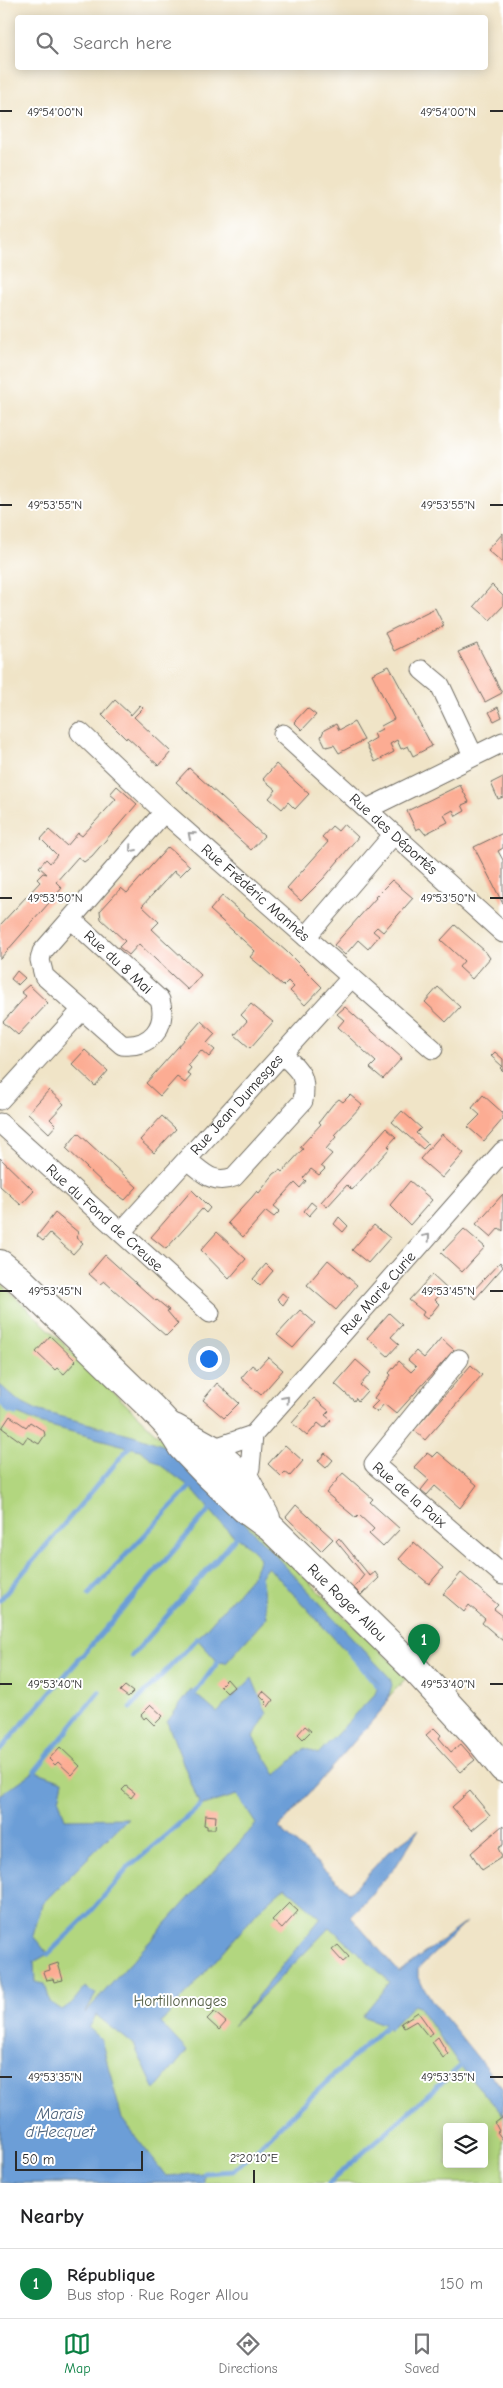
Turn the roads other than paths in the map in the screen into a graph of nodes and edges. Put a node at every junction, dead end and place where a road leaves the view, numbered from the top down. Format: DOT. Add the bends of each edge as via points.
graph roads {
  1 [pos="422,670"];
  2 [pos="80,732"];
  3 [pos="283,734"];
  4 [pos="503,742"];
  5 [pos="474,755"];
  6 [pos="367,809"];
  7 [pos="164,812"];
  8 [pos="394,834"];
  9 [pos="71,919"];
  10 [pos="503,933"];
  11 [pos="306,937"];
  12 [pos="352,977"];
  13 [pos="82,1010"];
  14 [pos="433,1048"];
  15 [pos="282,1054"];
  16 [pos="0,1100"];
  17 [pos="0,1123"];
  18 [pos="503,1151"];
  19 [pos="187,1160"];
  20 [pos="121,1232"];
  21 [pos="0,1264"];
  22 [pos="210,1313"];
  23 [pos="459,1359"];
  24 [pos="253,1435"];
  25 [pos="221,1471"];
  26 [pos="503,1575"];
  27 [pos="502,1763"];
  1 -- 5 [label="street" via="440,684"];
  2 -- 7 [label="street, Rue Frédéric Manhès"];
  3 -- 6 [label="street, Rue des Déportés"];
  4 -- 5 [label="street"];
  5 -- 6 [label="street"];
  6 -- 8 [label="street, Rue des Déportés"];
  7 -- 9 [label="street, Rue du 8 Mai, one-way"];
  11 -- 7 [label="street, Rue Frédéric Manhès, one-way"];
  8 -- 10 [label="street, Rue des Déportés"];
  8 -- 11 [label="street"];
  9 -- 13 [label="street, Rue du 8 Mai" via="42,952 40,968 44,976"];
  9 -- 13 [label="street, Rue du 8 Mai" via="160,1000 163,1010 158,1030 143,1043 132,1046 122,1045"];
  11 -- 12 [label="street, Rue Frédéric Manhès"];
  12 -- 14 [label="street, Rue Frédéric Manhès"];
  12 -- 15 [label="street, Rue Jean Dumesges"];
  13 -- 16 [label="street"];
  15 -- 19 [label="street, Rue Jean Dumesges"];
  15 -- 19 [label="street" via="301,1071 306,1086 303,1101 234,1177 223,1181 211,1178"];
  17 -- 20 [label="street, Rue du Fond de Creuse"];
  24 -- 18 [label="street, Rue Marie Curie, one-way"];
  19 -- 20 [label="street, Rue Jean Dumesges"];
  20 -- 22 [label="street, Rue du Fond de Creuse"];
  21 -- 25 [label="street, Rue Roger Allou" via="168,1425 182,1447"];
  23 -- 26 [label="street, Rue de la Paix" via="374,1464"];
  24 -- 25 [label="street"];
  24 -- 25 [label="street" via="250,1468"];
  25 -- 27 [label="street, Rue Roger Allou" via="245,1509 271,1528 417,1671"];
}
